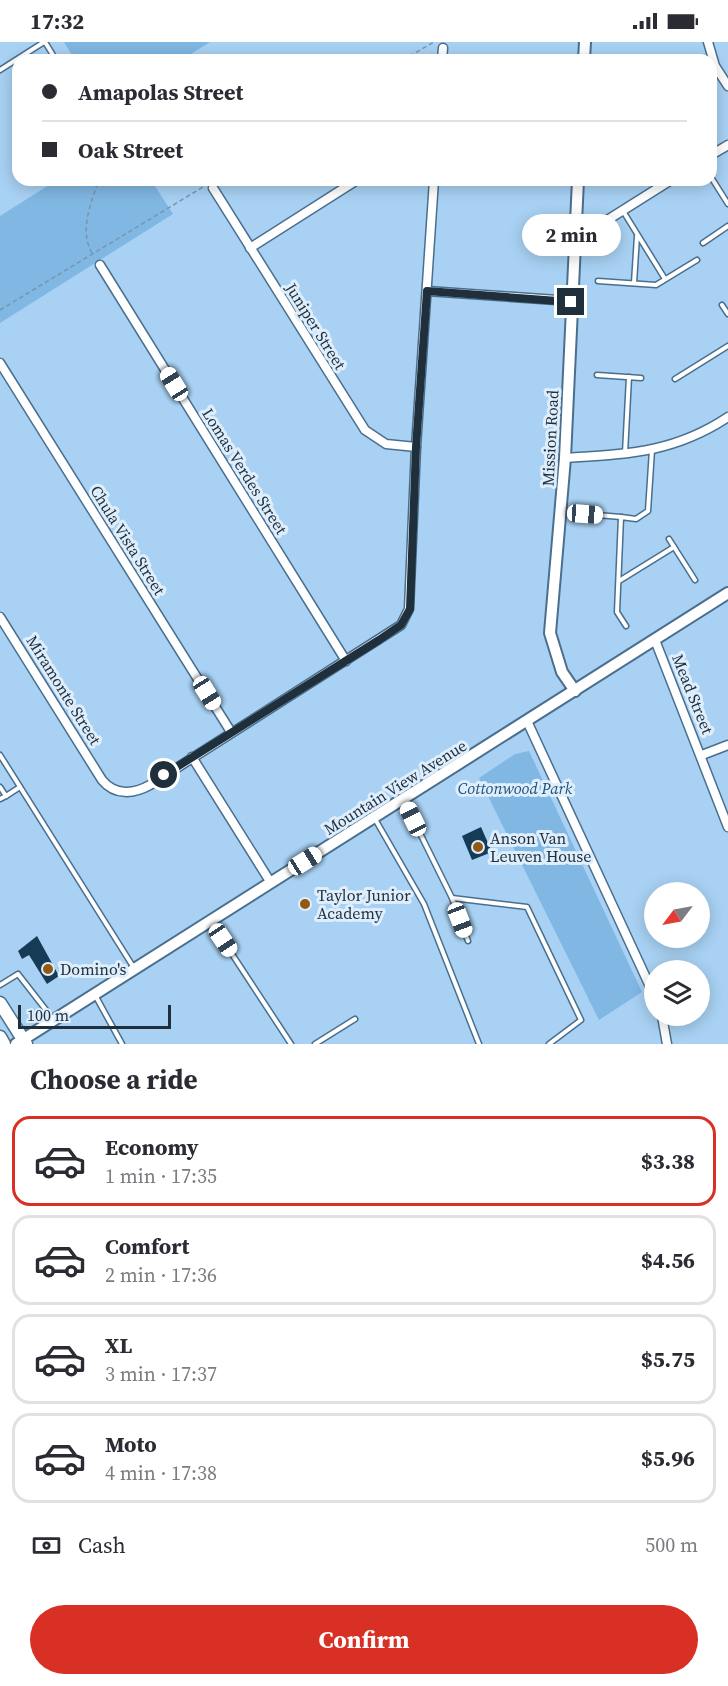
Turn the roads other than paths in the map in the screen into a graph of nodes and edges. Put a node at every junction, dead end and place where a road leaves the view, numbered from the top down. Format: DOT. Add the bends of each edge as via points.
graph roads {
  1 [pos="44,42"];
  2 [pos="443,48"];
  3 [pos="25,54"];
  4 [pos="442,54"];
  5 [pos="717,69"];
  6 [pos="728,86"];
  7 [pos="348,186"];
  8 [pos="434,186"];
  9 [pos="578,186"];
  10 [pos="662,186"];
  11 [pos="717,186"];
  12 [pos="209,187"];
  13 [pos="728,204"];
  14 [pos="622,211"];
  15 [pos="728,226"];
  16 [pos="637,234"];
  17 [pos="575,235"];
  18 [pos="703,243"];
  19 [pos="250,248"];
  20 [pos="697,260"];
  21 [pos="100,266"];
  22 [pos="665,279"];
  23 [pos="598,281"];
  24 [pos="634,284"];
  25 [pos="427,291"];
  26 [pos="571,302"];
  27 [pos="722,305"];
  28 [pos="728,314"];
  29 [pos="728,346"];
  30 [pos="0,363"];
  31 [pos="597,375"];
  32 [pos="629,377"];
  33 [pos="641,378"];
  34 [pos="675,380"];
  35 [pos="728,417"];
  36 [pos="416,447"];
  37 [pos="652,450"];
  38 [pos="625,454"];
  39 [pos="565,458"];
  40 [pos="585,514"];
  41 [pos="621,517"];
  42 [pos="669,539"];
  43 [pos="674,547"];
  44 [pos="694,580"];
  45 [pos="619,581"];
  46 [pos="728,593"];
  47 [pos="0,617"];
  48 [pos="626,626"];
  49 [pos="655,640"];
  50 [pos="346,661"];
  51 [pos="575,691"];
  52 [pos="527,721"];
  53 [pos="231,732"];
  54 [pos="728,745"];
  55 [pos="0,755"];
  56 [pos="702,755"];
  57 [pos="192,757"];
  58 [pos="0,787"];
  59 [pos="20,787"];
  60 [pos="6,796"];
  61 [pos="0,800"];
  62 [pos="403,800"];
  63 [pos="375,818"];
  64 [pos="728,827"];
  65 [pos="271,883"];
  66 [pos="452,898"];
  67 [pos="210,921"];
  68 [pos="468,941"];
  69 [pos="134,969"];
  70 [pos="644,973"];
  71 [pos="0,985"];
  72 [pos="94,994"];
  73 [pos="0,1003"];
  74 [pos="355,1019"];
  75 [pos="54,1020"];
  76 [pos="664,1026"];
  77 [pos="0,1037"];
  78 [pos="22,1042"];
  79 [pos="4,1044"];
  80 [pos="122,1044"];
  81 [pos="291,1044"];
  82 [pos="315,1044"];
  83 [pos="479,1044"];
  84 [pos="549,1044"];
  85 [pos="667,1044"];
  1 -- 3 [label="lane"];
  2 -- 4 [label="street"];
  5 -- 6 [label="street"];
  7 -- 19 [label="street"];
  8 -- 25 [label="street"];
  9 -- 17 [label="main road, Mission Road"];
  10 -- 14 [label="street"];
  11 -- 13 [label="lane"];
  12 -- 19 [label="street, Juniper Street"];
  14 -- 16 [label="lane"];
  14 -- 17 [label="street" via="590,231"];
  15 -- 18 [label="lane"];
  16 -- 22 [label="lane"];
  16 -- 24 [label="lane"];
  17 -- 26 [label="main road, Mission Road"];
  19 -- 36 [label="street, Juniper Street" via="365,430 386,444"];
  20 -- 22 [label="lane"];
  21 -- 50 [label="street, Lomas Verdes Street"];
  22 -- 24 [label="lane" via="656,285"];
  23 -- 24 [label="lane"];
  25 -- 26 [label="street"];
  25 -- 36 [label="street"];
  26 -- 39 [label="main road, Mission Road"];
  27 -- 28 [label="lane"];
  29 -- 34 [label="lane"];
  30 -- 53 [label="street, Chula Vista Street"];
  31 -- 32 [label="lane"];
  32 -- 33 [label="lane"];
  32 -- 38 [label="lane"];
  35 -- 37 [label="street" via="704,433"];
  36 -- 50 [label="street" via="408,614 401,625"];
  37 -- 38 [label="street"];
  37 -- 41 [label="lane" via="648,512 636,519"];
  38 -- 39 [label="street"];
  39 -- 51 [label="main road, Mission Road" via="550,633 562,672"];
  40 -- 41 [label="lane"];
  41 -- 45 [label="lane"];
  42 -- 43 [label="lane"];
  43 -- 44 [label="lane"];
  43 -- 45 [label="lane"];
  45 -- 48 [label="lane" via="617,612"];
  46 -- 49 [label="main road, Mountain View Avenue"];
  47 -- 57 [label="street, Miramonte Street" via="111,789 131,792"];
  49 -- 51 [label="main road, Mountain View Avenue"];
  49 -- 56 [label="street, Mead Street"];
  50 -- 53 [label="street"];
  51 -- 52 [label="main road, Mountain View Avenue"];
  52 -- 62 [label="main road, Mountain View Avenue"];
  52 -- 70 [label="street"];
  53 -- 57 [label="street"];
  54 -- 56 [label="street"];
  55 -- 59 [label="lane"];
  56 -- 64 [label="street, Mead Street"];
  57 -- 65 [label="street"];
  58 -- 60 [label="lane"];
  59 -- 60 [label="lane"];
  59 -- 69 [label="lane"];
  60 -- 61 [label="lane"];
  62 -- 63 [label="main road, Mountain View Avenue"];
  62 -- 66 [label="lane"];
  63 -- 65 [label="main road, Mountain View Avenue"];
  63 -- 83 [label="lane" via="424,904"];
  65 -- 67 [label="main road, Mountain View Avenue"];
  66 -- 68 [label="lane"];
  66 -- 84 [label="lane" via="527,907 580,1020"];
  67 -- 69 [label="main road, Mountain View Avenue"];
  67 -- 81 [label="lane"];
  69 -- 72 [label="main road, Mountain View Avenue"];
  71 -- 75 [label="lane" via="18,974"];
  72 -- 75 [label="main road, Mountain View Avenue"];
  72 -- 80 [label="lane"];
  73 -- 78 [label="main road"];
  74 -- 82 [label="lane"];
  75 -- 78 [label="main road, Mountain View Avenue"];
  76 -- 85 [label="street"];
  77 -- 79 [label="main road"];
}
